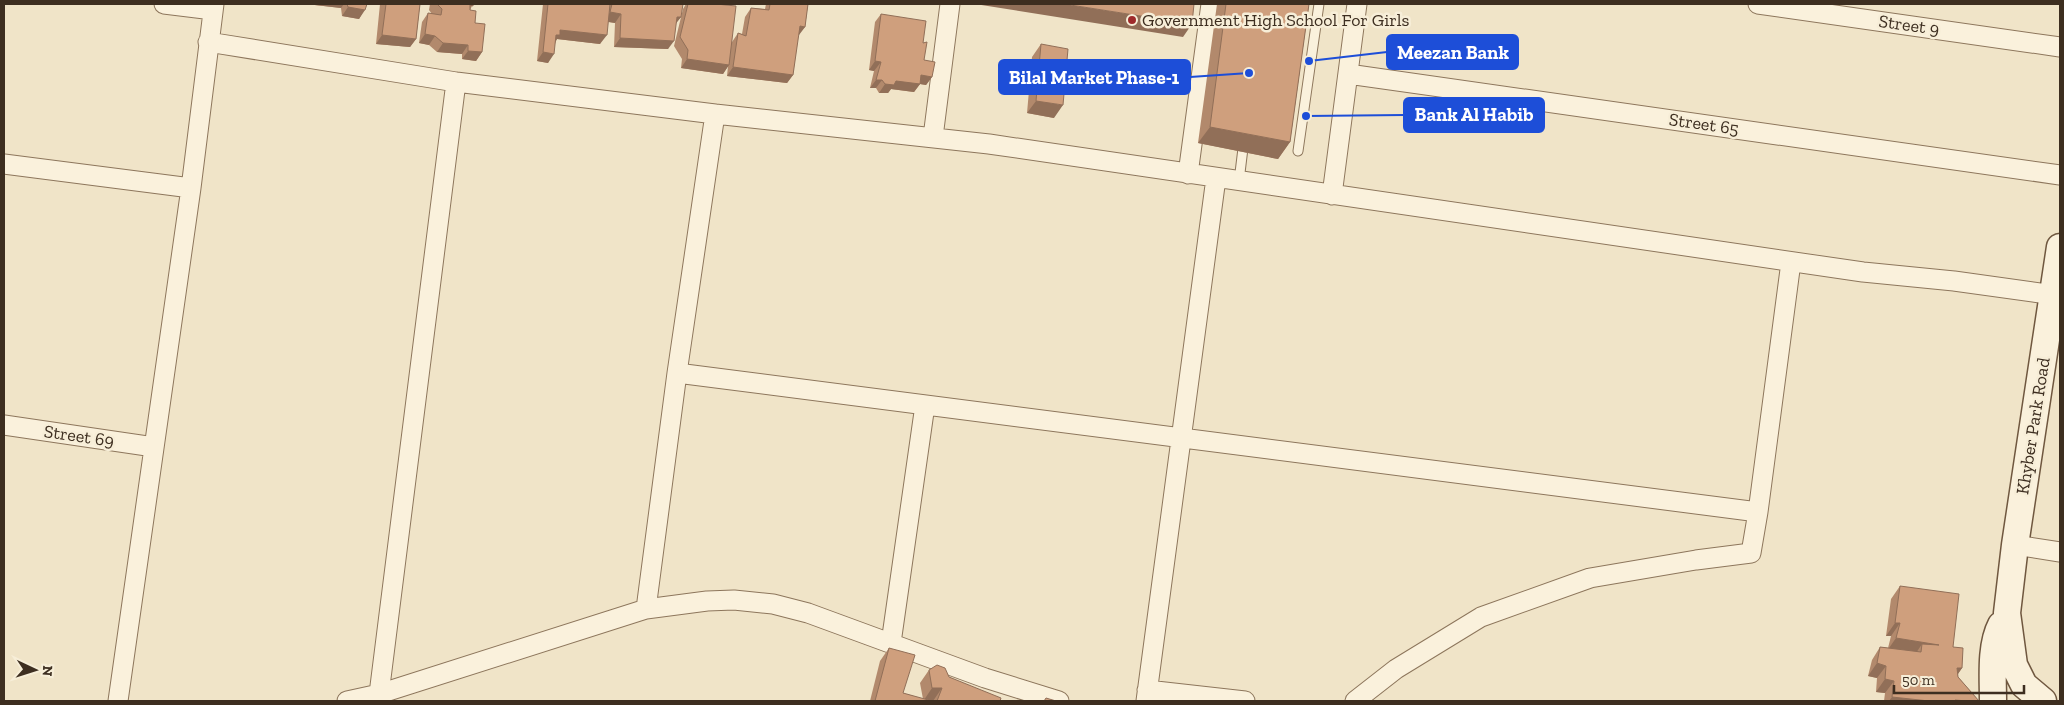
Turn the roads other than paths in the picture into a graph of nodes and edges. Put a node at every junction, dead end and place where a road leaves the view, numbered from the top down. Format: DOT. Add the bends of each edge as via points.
graph roads {
  1 [pos="164,4"];
  2 [pos="950,4"];
  3 [pos="1211,4"];
  4 [pos="1319,4"];
  5 [pos="1357,4"];
  6 [pos="1758,4"];
  7 [pos="214,7"];
  8 [pos="208,42"];
  9 [pos="2060,47"];
  10 [pos="1348,74"];
  11 [pos="456,82"];
  12 [pos="715,114"];
  13 [pos="1245,132"];
  14 [pos="933,137"];
  15 [pos="1298,151"];
  16 [pos="4,164"];
  17 [pos="1188,174"];
  18 [pos="2060,174"];
  19 [pos="1216,178"];
  20 [pos="1239,181"];
  21 [pos="191,188"];
  22 [pos="1332,195"];
  23 [pos="2060,247"];
  24 [pos="1792,262"];
  25 [pos="2054,295"];
  26 [pos="677,373"];
  27 [pos="925,405"];
  28 [pos="4,425"];
  29 [pos="1180,438"];
  30 [pos="154,447"];
  31 [pos="1758,512"];
  32 [pos="2015,546"];
  33 [pos="2060,552"];
  34 [pos="646,609"];
  35 [pos="2007,613"];
  36 [pos="891,643"];
  37 [pos="379,694"];
  38 [pos="1146,696"];
  39 [pos="118,701"];
  40 [pos="346,701"];
  41 [pos="1059,701"];
  42 [pos="1245,701"];
  43 [pos="1355,701"];
  44 [pos="1993,701"];
  45 [pos="2043,701"];
  1 -- 7 [label="street"];
  2 -- 14 [label="street"];
  3 -- 17 [label="street"];
  4 -- 15 [label="lane"];
  5 -- 10 [label="street"];
  6 -- 9 [label="street, Street 9"];
  7 -- 8 [label="street"];
  8 -- 11 [label="street"];
  8 -- 21 [label="street"];
  10 -- 18 [label="street, Street 65"];
  10 -- 22 [label="street"];
  11 -- 12 [label="street"];
  11 -- 37 [label="street"];
  12 -- 14 [label="street"];
  12 -- 26 [label="street"];
  13 -- 20 [label="lane"];
  14 -- 17 [label="street"];
  16 -- 21 [label="street"];
  17 -- 19 [label="street"];
  19 -- 20 [label="street"];
  19 -- 29 [label="street"];
  20 -- 22 [label="street"];
  21 -- 30 [label="street"];
  22 -- 24 [label="street"];
  23 -- 25 [label="street, Khyber Park Road"];
  24 -- 25 [label="street"];
  24 -- 31 [label="street"];
  25 -- 32 [label="street, Khyber Park Road"];
  26 -- 27 [label="street"];
  26 -- 34 [label="street"];
  27 -- 29 [label="street"];
  27 -- 36 [label="street"];
  28 -- 30 [label="street, Street 69"];
  29 -- 31 [label="street"];
  29 -- 38 [label="street"];
  30 -- 39 [label="street"];
  31 -- 43 [label="street" via="1751,553 1590,578 1482,617 1396,669"];
  32 -- 33 [label="street"];
  32 -- 35 [label="street, Khyber Park Road"];
  34 -- 36 [label="street" via="707,601 773,604"];
  34 -- 37 [label="street"];
  35 -- 44 [label="street" via="1996,633"];
  35 -- 45 [label="street" via="2014,665 2024,685"];
  36 -- 41 [label="street"];
  37 -- 40 [label="street"];
  38 -- 42 [label="street"];
}
